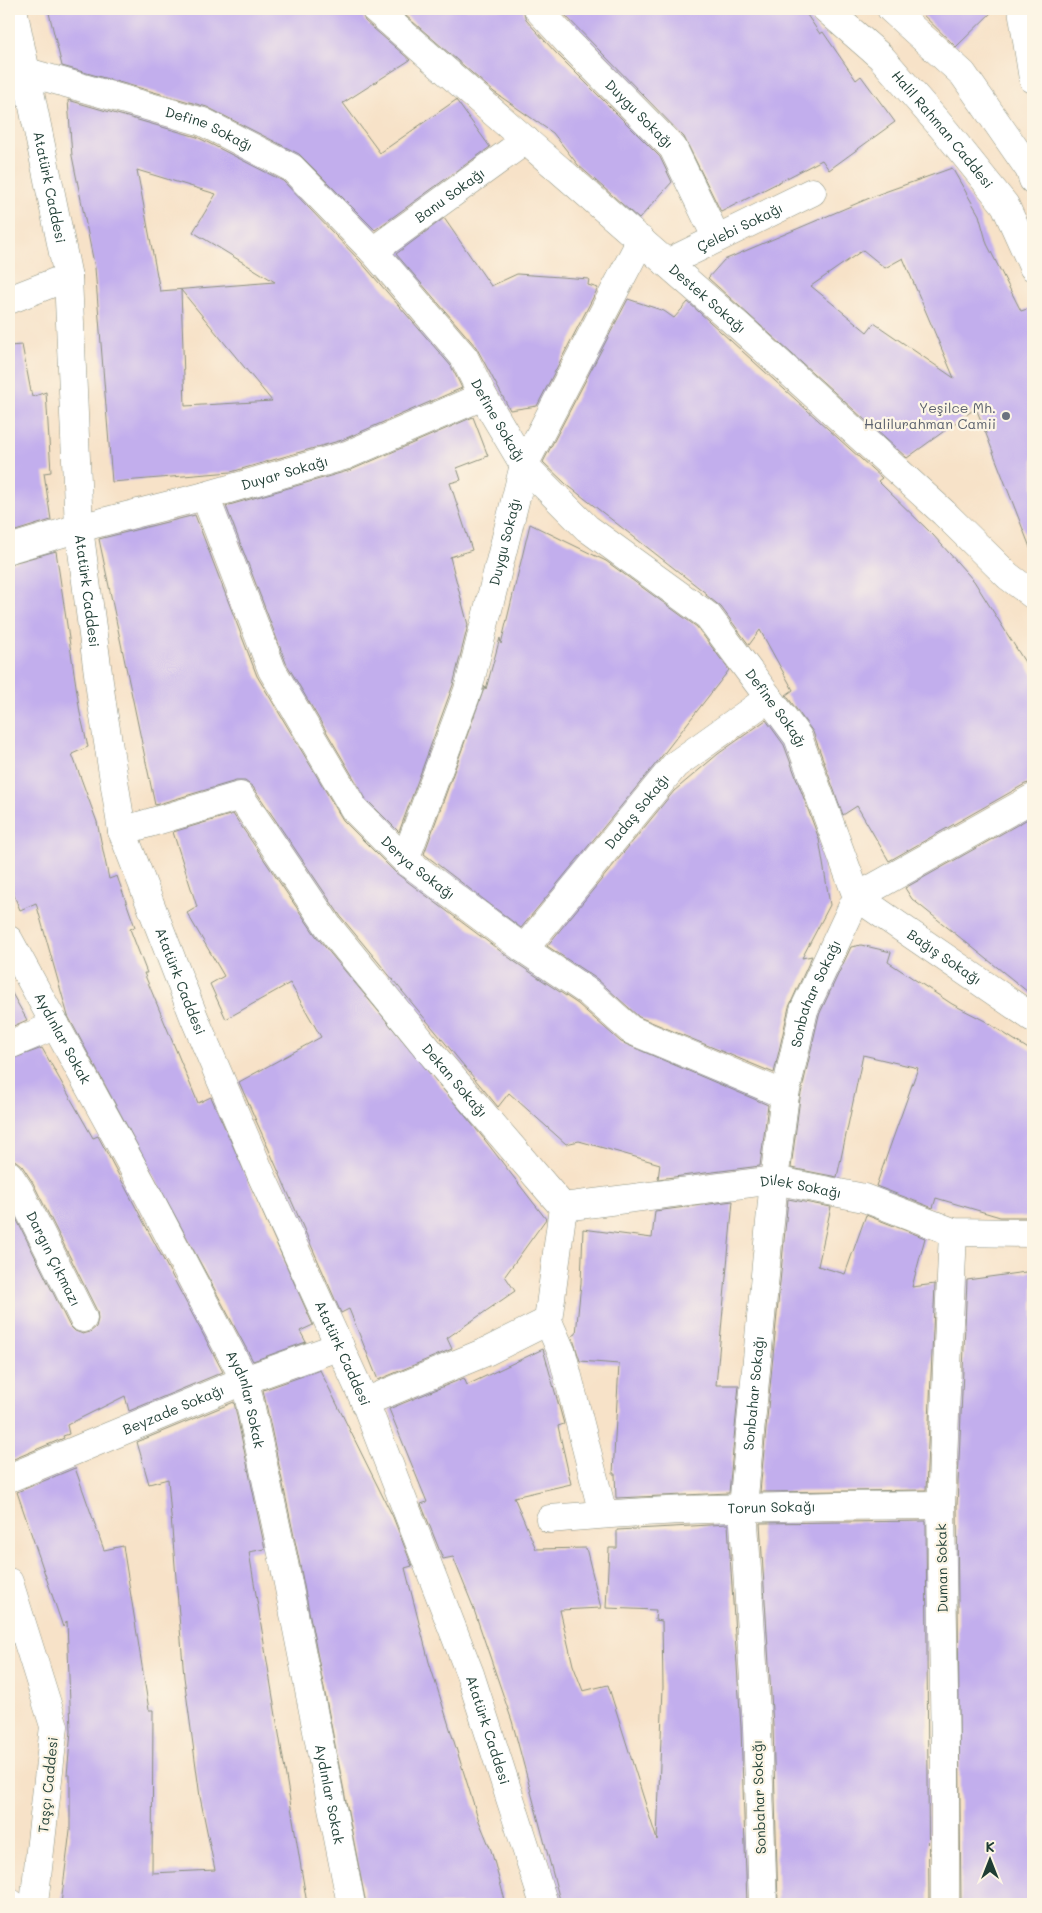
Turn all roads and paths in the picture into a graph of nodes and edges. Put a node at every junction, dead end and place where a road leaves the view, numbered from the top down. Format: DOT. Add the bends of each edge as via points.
graph roads {
  1 [pos="13,9"];
  2 [pos="375,9"];
  3 [pos="538,9"];
  4 [pos="826,9"];
  5 [pos="890,9"];
  6 [pos="1022,9"];
  7 [pos="1031,50"];
  8 [pos="27,72"];
  9 [pos="1033,79"];
  10 [pos="526,140"];
  11 [pos="1032,170"];
  12 [pos="812,192"];
  13 [pos="716,237"];
  14 [pos="641,240"];
  15 [pos="374,251"];
  16 [pos="667,263"];
  17 [pos="1033,267"];
  18 [pos="68,277"];
  19 [pos="9,300"];
  20 [pos="483,396"];
  21 [pos="524,465"];
  22 [pos="205,496"];
  23 [pos="79,528"];
  24 [pos="9,549"];
  25 [pos="1033,595"];
  26 [pos="769,698"];
  27 [pos="1033,798"];
  28 [pos="122,832"];
  29 [pos="405,860"];
  30 [pos="857,897"];
  31 [pos="9,940"];
  32 [pos="524,949"];
  33 [pos="1033,1018"];
  34 [pos="56,1025"];
  35 [pos="9,1046"];
  36 [pos="785,1095"];
  37 [pos="9,1175"];
  38 [pos="774,1180"];
  39 [pos="562,1206"];
  40 [pos="953,1232"];
  41 [pos="1033,1233"];
  42 [pos="83,1318"];
  43 [pos="548,1321"];
  44 [pos="340,1346"];
  45 [pos="245,1380"];
  46 [pos="365,1402"];
  47 [pos="9,1478"];
  48 [pos="940,1505"];
  49 [pos="743,1507"];
  50 [pos="603,1514"];
  51 [pos="550,1519"];
  52 [pos="9,1582"];
  53 [pos="9,1902"];
  54 [pos="12,1904"];
  55 [pos="34,1904"];
  56 [pos="351,1904"];
  57 [pos="544,1904"];
  58 [pos="762,1904"];
  59 [pos="945,1904"];
  1 -- 8 [label="street, Atatürk Caddesi"];
  2 -- 10 [label="street, Destek Sokağı"];
  3 -- 13 [label="street, Duygu Sokağı" via="673,148"];
  4 -- 17 [label="street, Halil Rahman Caddesi" via="881,57 959,147 1005,205"];
  5 -- 11 [label="street" via="964,74"];
  6 -- 7 [label="street"];
  7 -- 9 [label="street"];
  8 -- 15 [label="street, Define Sokağı" via="203,122 292,168"];
  8 -- 18 [label="street, Atatürk Caddesi"];
  10 -- 14 [label="street, Destek Sokağı"];
  10 -- 15 [label="street, Banu Sokağı"];
  12 -- 13 [label="street, Çelebi Sokağı"];
  13 -- 16 [label="street, Çelebi Sokağı"];
  14 -- 16 [label="street, Destek Sokağı"];
  14 -- 21 [label="street, Duygu Sokağı"];
  15 -- 20 [label="street, Define Sokağı" via="464,358"];
  16 -- 25 [label="street, Destek Sokağı" via="885,458 1008,576"];
  18 -- 19 [label="street"];
  18 -- 23 [label="street, Atatürk Caddesi"];
  20 -- 21 [label="street, Define Sokağı"];
  20 -- 22 [label="street, Duyar Sokağı" via="347,455"];
  21 -- 26 [label="street, Define Sokağı" via="587,528 708,616"];
  21 -- 29 [label="street, Duygu Sokağı" via="468,690"];
  22 -- 23 [label="street, Duyar Sokağı"];
  22 -- 29 [label="street, Derya Sokağı" via="272,670 354,809"];
  23 -- 24 [label="street, Duyar Sokağı"];
  23 -- 28 [label="street, Atatürk Caddesi"];
  26 -- 30 [label="street, Define Sokağı" via="798,736"];
  26 -- 32 [label="street, Dadaş Sokağı" via="675,764"];
  27 -- 30 [label="street"];
  28 -- 39 [label="street, Dekan Sokağı" via="240,796 328,926"];
  28 -- 44 [label="street, Atatürk Caddesi" via="194,1017 263,1179"];
  29 -- 32 [label="street, Derya Sokağı"];
  30 -- 33 [label="street, Bağış Sokağı"];
  30 -- 36 [label="street, Sonbahar Sokağı" via="804,1010"];
  31 -- 34 [label="street, Aydınlar Sokak"];
  32 -- 36 [label="street, Derya Sokağı" via="588,992 631,1030"];
  34 -- 35 [label="street"];
  34 -- 45 [label="street, Aydınlar Sokak"];
  36 -- 38 [label="street, Sonbahar Sokağı"];
  37 -- 42 [label="street, Dargın Çıkmazı"];
  38 -- 39 [label="street, Dilek Sokağı"];
  38 -- 40 [label="street, Dilek Sokağı" via="864,1198"];
  38 -- 49 [label="street, Sonbahar Sokağı"];
  39 -- 43 [label="street"];
  40 -- 41 [label="street, Dilek Sokağı"];
  40 -- 48 [label="street, Duman Sokak"];
  43 -- 46 [label="street" via="488,1351"];
  43 -- 50 [label="street" via="562,1353"];
  44 -- 45 [label="street, Beyzade Sokağı"];
  44 -- 46 [label="street, Atatürk Caddesi"];
  45 -- 47 [label="street, Beyzade Sokağı"];
  45 -- 56 [label="street, Aydınlar Sokak"];
  46 -- 57 [label="street, Atatürk Caddesi" via="470,1674"];
  48 -- 49 [label="street, Torun Sokağı"];
  48 -- 59 [label="street, Duman Sokak"];
  49 -- 50 [label="street, Torun Sokağı"];
  49 -- 58 [label="street, Sonbahar Sokağı" via="757,1727"];
  50 -- 51 [label="street, Torun Sokağı"];
  52 -- 55 [label="street, Taşçı Caddesi" via="54,1726"];
  53 -- 54 [label="street"];
}
